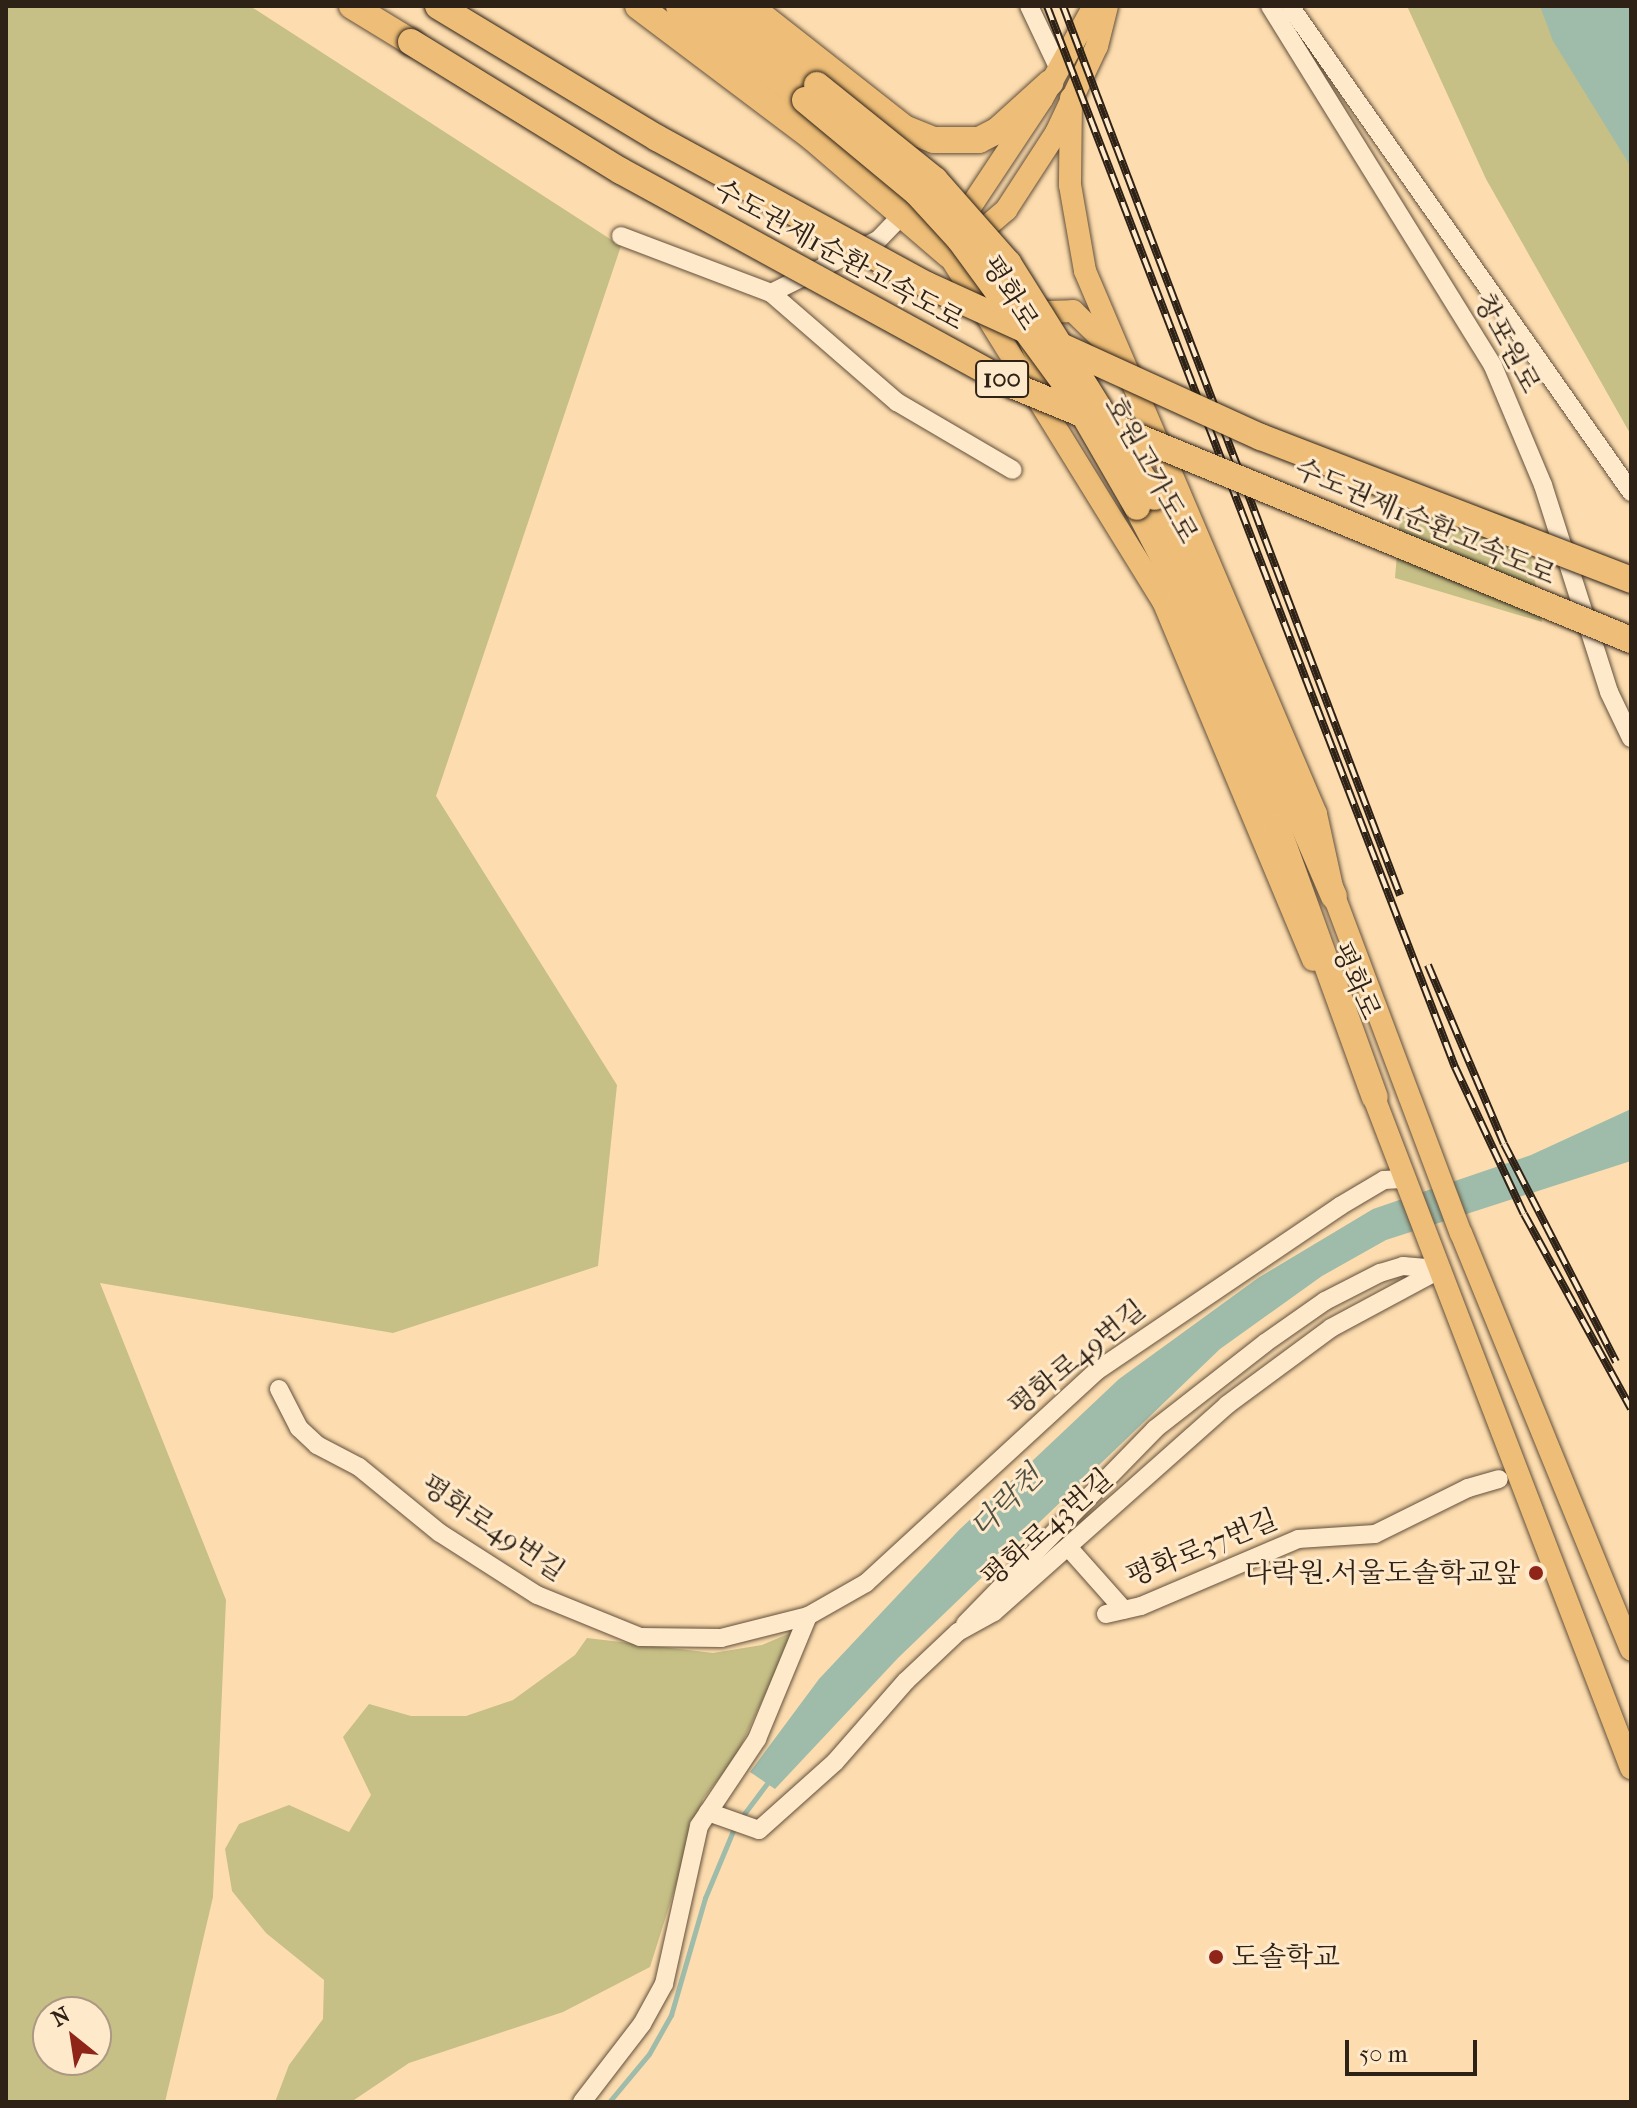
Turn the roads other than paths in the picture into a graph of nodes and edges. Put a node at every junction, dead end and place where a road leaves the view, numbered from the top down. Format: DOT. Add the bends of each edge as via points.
graph roads {
  1 [pos="352,6"];
  2 [pos="438,6"];
  3 [pos="638,6"];
  4 [pos="679,6"];
  5 [pos="713,6"];
  6 [pos="749,6"];
  7 [pos="1029,6"];
  8 [pos="1094,6"];
  9 [pos="1127,6"];
  10 [pos="1270,6"];
  11 [pos="1290,6"];
  12 [pos="1083,16"];
  13 [pos="1106,17"];
  14 [pos="1060,83"];
  15 [pos="811,92"];
  16 [pos="1034,111"];
  17 [pos="904,128"];
  18 [pos="1056,133"];
  19 [pos="855,174"];
  20 [pos="902,215"];
  21 [pos="621,236"];
  22 [pos="949,255"];
  23 [pos="771,293"];
  24 [pos="1125,362"];
  25 [pos="1048,414"];
  26 [pos="1013,470"];
  27 [pos="1631,492"];
  28 [pos="1146,502"];
  29 [pos="1631,580"];
  30 [pos="1631,640"];
  31 [pos="1631,738"];
  32 [pos="1334,896"];
  33 [pos="1375,1097"];
  34 [pos="1406,1179"];
  35 [pos="1441,1269"];
  36 [pos="279,1389"];
  37 [pos="1499,1479"];
  38 [pos="1068,1547"];
  39 [pos="808,1616"];
  40 [pos="958,1632"];
  41 [pos="1631,1650"];
  42 [pos="1631,1768"];
  43 [pos="708,1812"];
  44 [pos="582,2102"];
  1 -- 30 [label="highway, 수도권제1순환고속도로 / 100, bridge" via="621,171 1014,386"];
  2 -- 29 [label="highway, 수도권제1순환고속도로 / 100, bridge" via="741,187 938,290 1261,437"];
  3 -- 19 [label="highway"];
  4 -- 15 [label="highway, 호원고가도로"];
  5 -- 15 [label="highway, 호원고가도로"];
  6 -- 17 [label="highway"];
  7 -- 14 [label="street"];
  8 -- 12 [label="main road, 평화로"];
  9 -- 13 [label="main road"];
  10 -- 31 [label="street, 창포원로" via="1493,366 1543,485 1609,692"];
  11 -- 27 [label="street, 창포원로"];
  12 -- 14 [label="main road, 평화로"];
  13 -- 14 [label="main road, 평화로"];
  14 -- 16 [label="main road, 평화로"];
  14 -- 17 [label="highway" via="979,140 934,140"];
  14 -- 18 [label="main road, 평화로"];
  14 -- 24 [label="main road, 평화로" via="1085,271"];
  15 -- 28 [label="highway, 호원고가도로, bridge" via="960,240"];
  16 -- 18 [label="main road" via="1026,142 1045,143"];
  16 -- 22 [label="main road, 평화로" via="959,216"];
  17 -- 19 [label="highway" via="904,144 885,172 872,177"];
  18 -- 22 [label="main road, 평화로" via="997,221"];
  19 -- 20 [label="highway"];
  20 -- 22 [label="highway"];
  20 -- 23 [label="street" via="878,240"];
  21 -- 23 [label="street"];
  22 -- 25 [label="main road, 평화로"];
  23 -- 26 [label="street" via="897,402"];
  24 -- 25 [label="main road" via="1073,311 1048,312 1027,334 1047,381"];
  24 -- 32 [label="main road, 평화로" via="1316,814"];
  25 -- 33 [label="main road, 평화로" via="1163,601 1258,834"];
  28 -- 32 [label="highway, 호원고가도로" via="1199,583"];
  28 -- 33 [label="highway, 호원고가도로" via="1277,827"];
  32 -- 41 [label="main road, 평화로" via="1461,1233"];
  33 -- 34 [label="main road, 평화로"];
  34 -- 35 [label="main road, 평화로"];
  34 -- 39 [label="street, 평화로49번길" via="1384,1180 1340,1206 1098,1370 915,1543 866,1583"];
  35 -- 38 [label="street, 평화로43번길" via="1386,1295 1283,1359"];
  35 -- 40 [label="street" via="1403,1266 1380,1273 1325,1301 1265,1343 1155,1429 997,1586"];
  35 -- 42 [label="main road, 평화로"];
  36 -- 39 [label="street, 평화로49번길" via="299,1428 317,1445 359,1467 465,1549 574,1614 640,1637 685,1638 721,1638"];
  37 -- 38 [label="street, 평화로37번길" via="1468,1488 1375,1534 1298,1539 1115,1612"];
  38 -- 40 [label="street, 평화로43번길" via="994,1612"];
  39 -- 43 [label="street" via="757,1739"];
  40 -- 43 [label="street, 평화로43번길" via="906,1681 835,1762 759,1830"];
  43 -- 44 [label="street" via="689,1856 664,1984 642,2024"];
}
